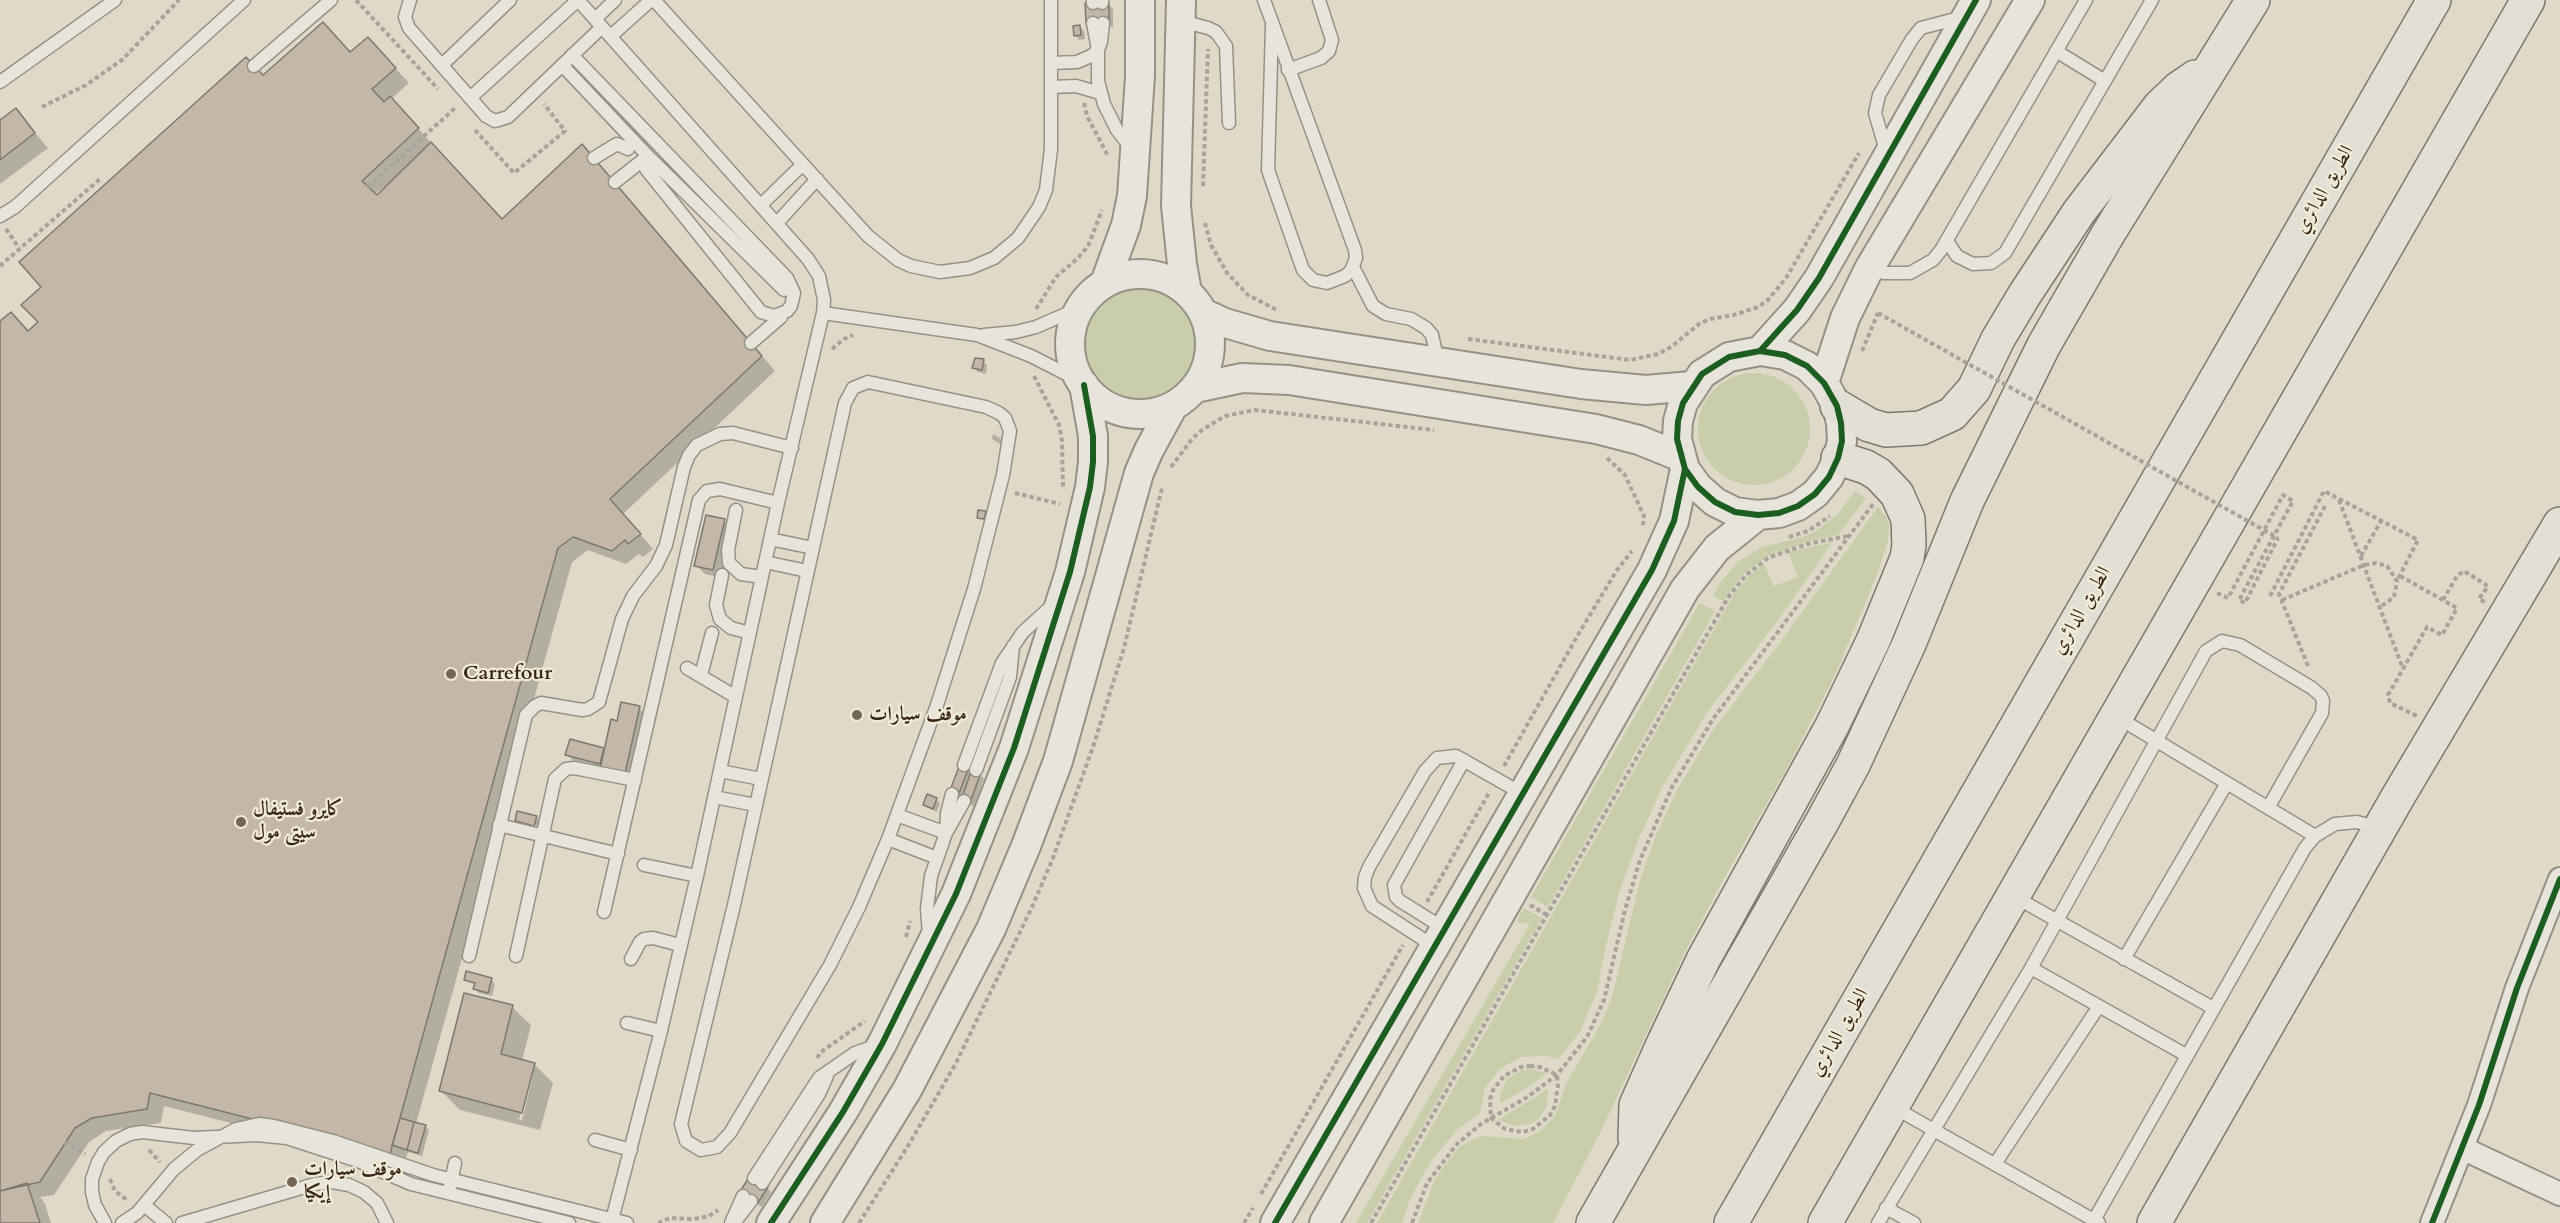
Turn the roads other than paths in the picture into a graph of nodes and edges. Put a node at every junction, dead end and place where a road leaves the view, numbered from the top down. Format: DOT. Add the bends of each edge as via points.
graph roads {
  1 [pos="115,0"];
  2 [pos="244,0"];
  3 [pos="331,0"];
  4 [pos="410,0"];
  5 [pos="510,0"];
  6 [pos="578,0"];
  7 [pos="615,0"];
  8 [pos="652,0"];
  9 [pos="1051,0"];
  10 [pos="1140,0"];
  11 [pos="1264,0"];
  12 [pos="1318,0"];
  13 [pos="2030,0"];
  14 [pos="2086,0"];
  15 [pos="2152,0"];
  16 [pos="2253,0"];
  17 [pos="2434,0"];
  18 [pos="2528,0"];
  19 [pos="1972,8"];
  20 [pos="1190,16"];
  21 [pos="1098,23"];
  22 [pos="1272,25"];
  23 [pos="602,27"];
  24 [pos="1098,50"];
  25 [pos="2056,51"];
  26 [pos="572,55"];
  27 [pos="1052,63"];
  28 [pos="442,64"];
  29 [pos="562,65"];
  30 [pos="254,66"];
  31 [pos="2212,66"];
  32 [pos="1288,70"];
  33 [pos="2105,81"];
  34 [pos="0,82"];
  35 [pos="1052,87"];
  36 [pos="1100,93"];
  37 [pos="470,98"];
  38 [pos="1229,123"];
  39 [pos="628,149"];
  40 [pos="1876,150"];
  41 [pos="648,156"];
  42 [pos="594,158"];
  43 [pos="1123,158"];
  44 [pos="803,164"];
  45 [pos="646,169"];
  46 [pos="817,179"];
  47 [pos="615,182"];
  48 [pos="761,205"];
  49 [pos="0,216"];
  50 [pos="777,223"];
  51 [pos="1947,241"];
  52 [pos="1353,267"];
  53 [pos="1882,272"];
  54 [pos="1105,283"];
  55 [pos="784,290"];
  56 [pos="1083,303"];
  57 [pos="1195,303"];
  58 [pos="823,313"];
  59 [pos="781,317"];
  60 [pos="977,335"];
  61 [pos="751,343"];
  62 [pos="1435,348"];
  63 [pos="1760,351"];
  64 [pos="1083,383"];
  65 [pos="1691,386"];
  66 [pos="1195,388"];
  67 [pos="1831,394"];
  68 [pos="1173,406"];
  69 [pos="792,447"];
  70 [pos="1838,458"];
  71 [pos="1683,463"];
  72 [pos="778,503"];
  73 [pos="736,510"];
  74 [pos="1758,515"];
  75 [pos="2560,524"];
  76 [pos="770,539"];
  77 [pos="813,548"];
  78 [pos="765,562"];
  79 [pos="807,571"];
  80 [pos="722,575"];
  81 [pos="762,577"];
  82 [pos="1061,599"];
  83 [pos="712,633"];
  84 [pos="750,633"];
  85 [pos="1013,645"];
  86 [pos="687,668"];
  87 [pos="701,675"];
  88 [pos="735,697"];
  89 [pos="2116,717"];
  90 [pos="2157,741"];
  91 [pos="1464,760"];
  92 [pos="964,765"];
  93 [pos="976,770"];
  94 [pos="720,771"];
  95 [pos="761,779"];
  96 [pos="635,780"];
  97 [pos="2227,783"];
  98 [pos="952,794"];
  99 [pos="1523,794"];
  100 [pos="714,797"];
  101 [pos="964,801"];
  102 [pos="756,805"];
  103 [pos="2268,808"];
  104 [pos="897,815"];
  105 [pos="499,825"];
  106 [pos="2379,828"];
  107 [pos="946,833"];
  108 [pos="542,836"];
  109 [pos="2315,836"];
  110 [pos="888,839"];
  111 [pos="618,854"];
  112 [pos="937,858"];
  113 [pos="644,865"];
  114 [pos="697,876"];
  115 [pos="2560,879"];
  116 [pos="2013,896"];
  117 [pos="604,912"];
  118 [pos="2057,921"];
  119 [pos="1440,938"];
  120 [pos="680,945"];
  121 [pos="932,947"];
  122 [pos="469,956"];
  123 [pos="516,956"];
  124 [pos="631,959"];
  125 [pos="2124,959"];
  126 [pos="2031,968"];
  127 [pos="2098,1006"];
  128 [pos="2213,1008"];
  129 [pos="627,1023"];
  130 [pos="661,1031"];
  131 [pos="882,1044"];
  132 [pos="2186,1055"];
  133 [pos="1892,1107"];
  134 [pos="1933,1130"];
  135 [pos="221,1137"];
  136 [pos="595,1140"];
  137 [pos="2462,1148"];
  138 [pos="631,1150"];
  139 [pos="1632,1154"];
  140 [pos="452,1162"];
  141 [pos="1995,1164"];
  142 [pos="448,1179"];
  143 [pos="758,1181"];
  144 [pos="449,1194"];
  145 [pos="2560,1194"];
  146 [pos="747,1198"];
  147 [pos="144,1205"];
  148 [pos="1886,1208"];
  149 [pos="612,1220"];
  150 [pos="1731,1221"];
  151 [pos="2096,1222"];
  152 [pos="105,1223"];
  153 [pos="122,1223"];
  154 [pos="164,1223"];
  155 [pos="182,1223"];
  156 [pos="387,1223"];
  157 [pos="569,1223"];
  158 [pos="627,1223"];
  159 [pos="732,1223"];
  160 [pos="771,1223"];
  161 [pos="825,1223"];
  162 [pos="1275,1223"];
  163 [pos="1324,1223"];
  164 [pos="1593,1223"];
  165 [pos="1825,1223"];
  166 [pos="1878,1223"];
  167 [pos="1914,1223"];
  168 [pos="2154,1223"];
  169 [pos="2432,1223"];
  1 -- 34 [label="lane"];
  2 -- 49 [label="lane" via="15,207"];
  3 -- 30 [label="lane"];
  4 -- 28 [label="lane" via="406,22"];
  5 -- 28 [label="lane"];
  6 -- 23 [label="lane"];
  6 -- 37 [label="lane"];
  7 -- 23 [label="lane"];
  8 -- 23 [label="lane"];
  8 -- 44 [label="lane"];
  9 -- 27 [label="lane"];
  10 -- 43 [label="street" via="1140,76"];
  11 -- 22 [label="lane"];
  12 -- 32 [label="lane" via="1332,40 1329,51"];
  13 -- 53 [label="street"];
  14 -- 25 [label="lane"];
  15 -- 33 [label="lane"];
  16 -- 31 [label="highway"];
  17 -- 150 [label="highway, الطريق الدائري"];
  18 -- 89 [label="highway"];
  19 -- 40 [label="street"];
  19 -- 40 [label="lane" via="1921,28 1912,39 1879,95"];
  20 -- 38 [label="lane" via="1223,39 1226,46"];
  20 -- 57 [label="street" via="1176,206 1182,264"];
  21 -- 24 [label="lane"];
  22 -- 32 [label="lane"];
  22 -- 52 [label="lane" via="1267,160 1270,180 1307,276 1326,283 1346,276"];
  23 -- 26 [label="lane"];
  23 -- 48 [label="lane"];
  24 -- 27 [label="lane" via="1077,62"];
  24 -- 36 [label="lane"];
  25 -- 33 [label="lane"];
  25 -- 51 [label="lane"];
  26 -- 29 [label="lane"];
  26 -- 45 [label="lane" via="787,278 794,293 787,311 774,316 760,312"];
  27 -- 35 [label="lane"];
  28 -- 37 [label="lane"];
  29 -- 37 [label="lane" via="504,120 490,119"];
  29 -- 41 [label="lane"];
  31 -- 67 [label="highway" via="2169,96 2105,176 2025,294 1974,388 1952,414 1921,428 1892,430 1869,425"];
  31 -- 139 [label="highway" via="2044,345 1967,501 1909,644 1852,765"];
  32 -- 52 [label="lane" via="1355,250"];
  33 -- 51 [label="lane" via="2006,253 1991,263 1973,264 1957,256"];
  35 -- 36 [label="lane" via="1083,87"];
  35 -- 46 [label="lane" via="1046,190 1018,238 984,264 940,272 898,260 868,236"];
  36 -- 43 [label="lane"];
  39 -- 42 [label="lane" via="617,144"];
  40 -- 63 [label="street" via="1808,295"];
  41 -- 47 [label="lane"];
  41 -- 55 [label="lane"];
  43 -- 54 [label="street" via="1132,196"];
  44 -- 46 [label="lane"];
  44 -- 48 [label="lane"];
  46 -- 50 [label="lane"];
  48 -- 50 [label="lane"];
  50 -- 58 [label="lane" via="814,267 822,286"];
  51 -- 53 [label="lane" via="1922,268 1910,273"];
  52 -- 62 [label="lane" via="1373,306 1386,314 1419,322"];
  53 -- 67 [label="street" via="1845,318"];
  54 -- 56 [label="street"];
  54 -- 57 [label="street" via="1121,276 1156,276 1173,282"];
  56 -- 60 [label="lane" via="1036,327"];
  56 -- 64 [label="street" via="1070,342 1071,356"];
  57 -- 62 [label="street" via="1225,323 1270,336"];
  57 -- 66 [label="street" via="1209,328 1210,352"];
  58 -- 60 [label="lane"];
  58 -- 69 [label="lane"];
  59 -- 61 [label="lane"];
  60 -- 64 [label="lane" via="1031,356"];
  62 -- 65 [label="street" via="1623,389"];
  63 -- 65 [label="street" via="1714,364"];
  63 -- 67 [label="street" via="1785,355 1807,366"];
  64 -- 68 [label="street" via="1115,409 1135,414"];
  64 -- 82 [label="street" via="1094,462"];
  65 -- 71 [label="street" via="1678,421 1677,439"];
  66 -- 68 [label="street"];
  66 -- 71 [label="street" via="1242,378 1300,382 1596,429 1640,440"];
  67 -- 70 [label="street" via="1841,423"];
  68 -- 161 [label="street" via="1139,473 1058,761 991,929 918,1070"];
  69 -- 72 [label="lane"];
  69 -- 105 [label="lane" via="720,434 697,445 689,455 666,544 622,619 599,702 588,710 547,703 530,710"];
  70 -- 74 [label="street" via="1829,477 1807,500 1779,513"];
  70 -- 139 [label="highway" via="1878,474 1897,494 1908,519 1907,558 1832,726 1703,960 1641,1089"];
  71 -- 74 [label="street" via="1698,487 1715,502 1735,512"];
  71 -- 99 [label="street" via="1681,495 1664,546"];
  72 -- 76 [label="lane"];
  72 -- 96 [label="lane" via="713,488 702,495"];
  73 -- 81 [label="lane" via="729,563 741,574"];
  74 -- 163 [label="street" via="1717,548 1685,590"];
  75 -- 106 [label="highway"];
  76 -- 77 [label="lane"];
  76 -- 78 [label="lane"];
  77 -- 79 [label="lane"];
  77 -- 104 [label="lane" via="846,398 853,388 863,383 879,383 986,407 999,413 1008,424 1011,438 955,651"];
  78 -- 79 [label="lane"];
  78 -- 81 [label="lane"];
  79 -- 95 [label="lane"];
  80 -- 84 [label="lane" via="716,605 720,619 731,628"];
  81 -- 84 [label="lane"];
  82 -- 85 [label="lane" via="1034,620"];
  82 -- 121 [label="street" via="1011,759"];
  83 -- 87 [label="lane"];
  84 -- 88 [label="lane"];
  85 -- 92 [label="lane" via="997,673"];
  85 -- 93 [label="lane" via="1010,677"];
  86 -- 87 [label="lane"];
  87 -- 88 [label="lane"];
  88 -- 94 [label="lane"];
  89 -- 90 [label="lane"];
  89 -- 116 [label="highway"];
  90 -- 97 [label="lane"];
  90 -- 103 [label="lane" via="2206,651 2216,643 2234,642 2304,683 2321,696 2322,713"];
  90 -- 118 [label="lane"];
  91 -- 99 [label="lane"];
  91 -- 119 [label="lane" via="1395,879 1396,897 1420,915"];
  91 -- 119 [label="lane" via="1446,755 1430,764 1365,877 1366,898 1372,906 1410,932"];
  94 -- 95 [label="lane"];
  94 -- 100 [label="lane"];
  95 -- 102 [label="lane"];
  96 -- 108 [label="lane" via="566,769 555,778"];
  96 -- 111 [label="lane"];
  97 -- 103 [label="lane"];
  97 -- 125 [label="lane"];
  98 -- 107 [label="lane"];
  99 -- 119 [label="street"];
  100 -- 102 [label="lane"];
  100 -- 114 [label="lane"];
  101 -- 107 [label="lane"];
  102 -- 110 [label="lane" via="681,1124 686,1141 700,1150 709,1150 724,1141 754,1094 830,965"];
  103 -- 109 [label="lane"];
  104 -- 107 [label="lane"];
  104 -- 110 [label="lane"];
  105 -- 108 [label="lane"];
  105 -- 122 [label="lane"];
  106 -- 109 [label="lane" via="2346,822"];
  106 -- 168 [label="highway"];
  107 -- 112 [label="lane"];
  108 -- 111 [label="lane"];
  108 -- 123 [label="lane"];
  109 -- 128 [label="lane" via="2300,855"];
  110 -- 112 [label="lane"];
  111 -- 117 [label="lane"];
  112 -- 121 [label="lane" via="928,889"];
  113 -- 114 [label="lane"];
  114 -- 120 [label="lane"];
  115 -- 137 [label="street" via="2517,988"];
  116 -- 118 [label="lane"];
  116 -- 133 [label="highway"];
  118 -- 125 [label="lane"];
  118 -- 126 [label="lane"];
  119 -- 162 [label="street"];
  120 -- 124 [label="lane" via="644,939"];
  120 -- 130 [label="lane"];
  121 -- 131 [label="street"];
  125 -- 128 [label="lane"];
  126 -- 127 [label="lane"];
  126 -- 134 [label="lane"];
  127 -- 132 [label="lane"];
  127 -- 141 [label="lane"];
  128 -- 132 [label="lane"];
  129 -- 130 [label="lane"];
  130 -- 138 [label="lane"];
  131 -- 143 [label="lane" via="855,1053 815,1084"];
  131 -- 160 [label="street"];
  132 -- 151 [label="lane"];
  133 -- 134 [label="lane"];
  133 -- 165 [label="highway"];
  134 -- 141 [label="lane"];
  134 -- 148 [label="lane"];
  135 -- 142 [label="lane" via="251,1125 274,1126"];
  135 -- 144 [label="lane" via="287,1138"];
  135 -- 147 [label="lane" via="185,1159"];
  135 -- 152 [label="lane" via="142,1132 116,1141 104,1152 92,1179 94,1205"];
  136 -- 138 [label="lane"];
  137 -- 145 [label="street"];
  137 -- 169 [label="street"];
  138 -- 149 [label="lane"];
  139 -- 164 [label="highway"];
  140 -- 142 [label="lane"];
  141 -- 151 [label="lane"];
  142 -- 144 [label="lane"];
  142 -- 149 [label="lane"];
  144 -- 157 [label="lane"];
  146 -- 159 [label="lane"];
  147 -- 153 [label="lane"];
  147 -- 154 [label="lane"];
  148 -- 166 [label="lane"];
  148 -- 167 [label="lane"];
  149 -- 158 [label="lane"];
  155 -- 156 [label="lane" via="332,1182 364,1192 377,1203"];
}
